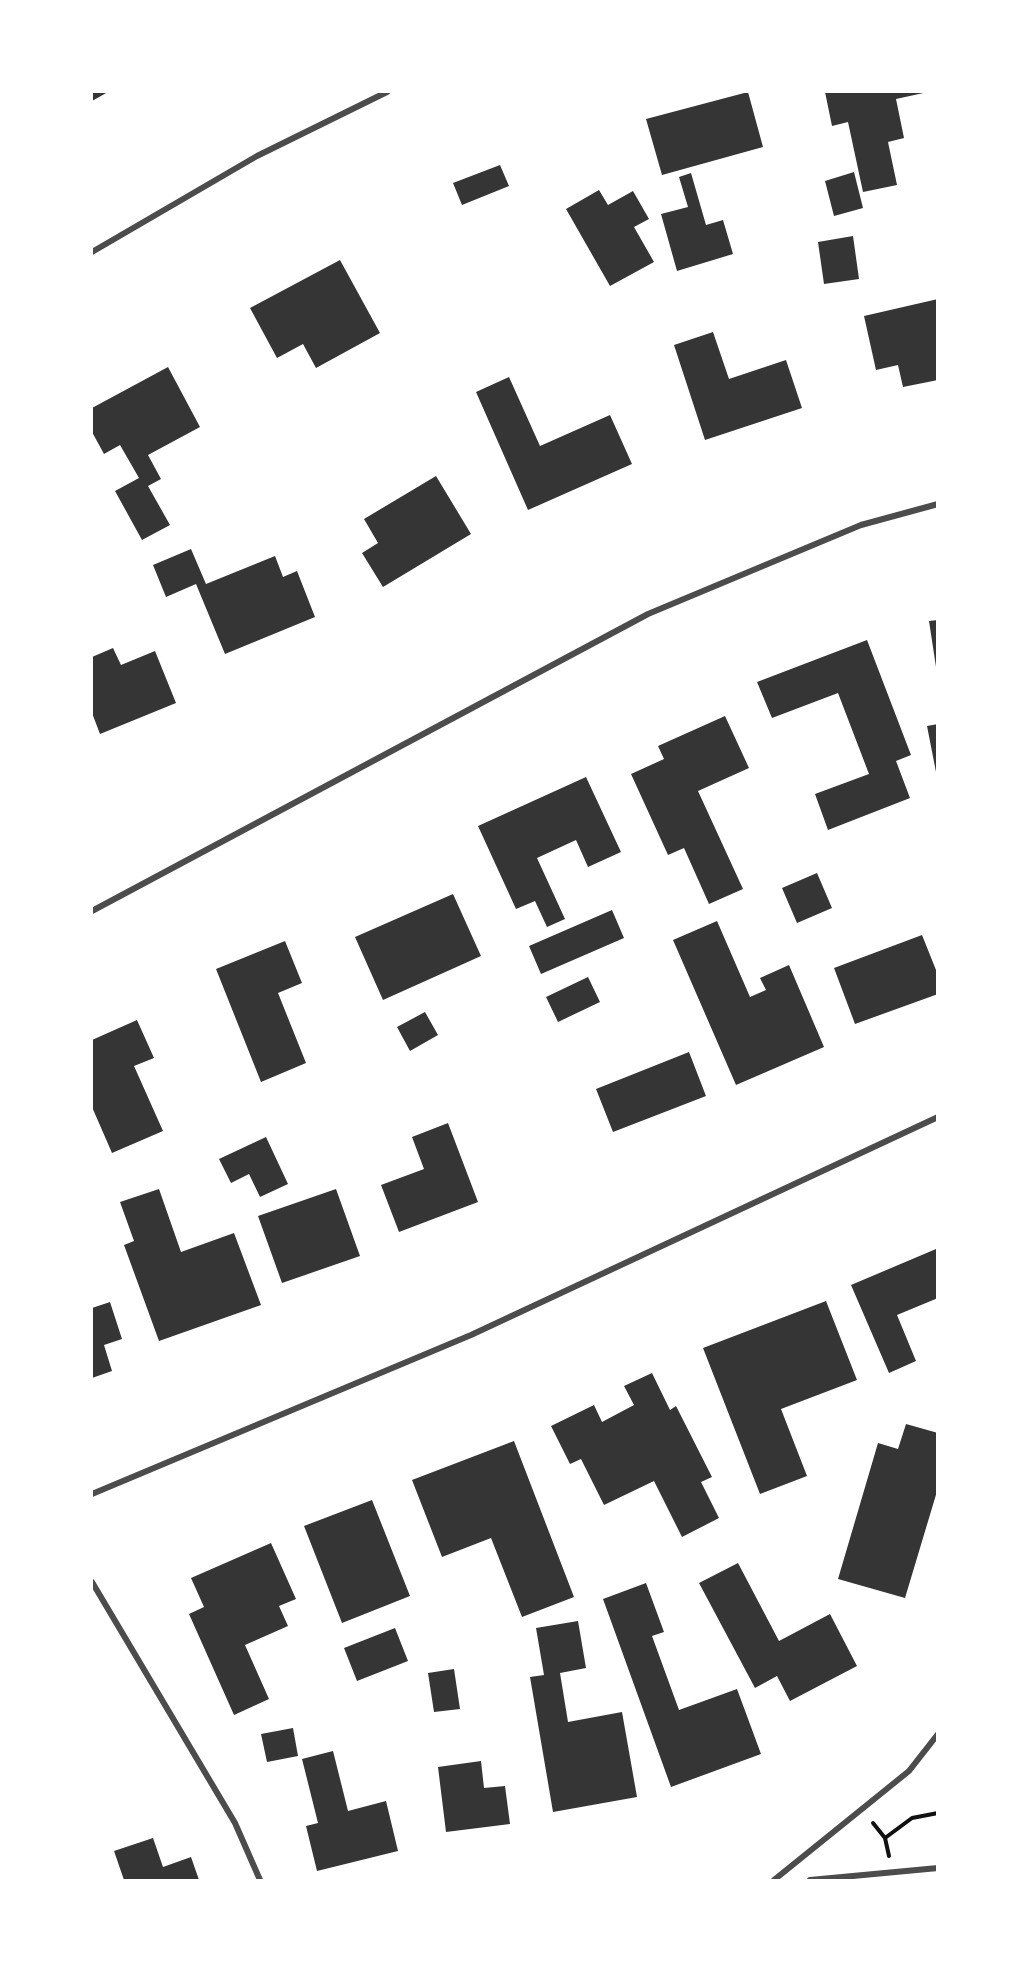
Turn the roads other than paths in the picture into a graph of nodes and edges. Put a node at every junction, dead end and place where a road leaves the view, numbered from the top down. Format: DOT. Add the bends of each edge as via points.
graph roads {
  1 [pos="387,92"];
  2 [pos="92,252"];
  3 [pos="938,504"];
  4 [pos="92,911"];
  5 [pos="938,1117"];
  6 [pos="92,1494"];
  7 [pos="92,1582"];
  8 [pos="938,1734"];
  9 [pos="938,1868"];
  10 [pos="260,1881"];
  11 [pos="774,1881"];
  12 [pos="810,1881"];
  1 -- 2 [label="street" via="257,156"];
  3 -- 4 [label="street" via="861,525 648,614"];
  5 -- 6 [label="street" via="471,1335"];
  7 -- 10 [label="street" via="235,1823"];
  8 -- 11 [label="street" via="909,1771"];
  9 -- 12 [label="street"];
}
